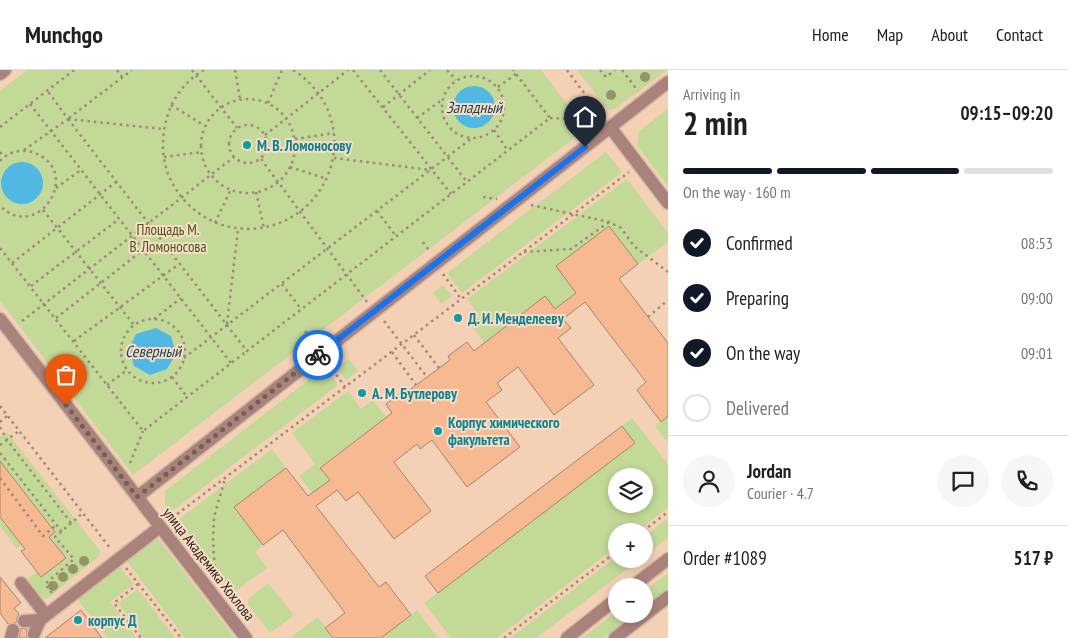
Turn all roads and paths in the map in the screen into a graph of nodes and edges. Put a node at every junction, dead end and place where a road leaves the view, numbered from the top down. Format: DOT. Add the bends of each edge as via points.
graph roads {
  1 [pos="5,70"];
  2 [pos="74,70"];
  3 [pos="117,70"];
  4 [pos="132,70"];
  5 [pos="192,70"];
  6 [pos="204,70"];
  7 [pos="234,70"];
  8 [pos="282,70"];
  9 [pos="293,70"];
  10 [pos="348,70"];
  11 [pos="353,70"];
  12 [pos="380,70"];
  13 [pos="430,70"];
  14 [pos="447,70"];
  15 [pos="513,70"];
  16 [pos="567,70"];
  17 [pos="600,70"];
  18 [pos="615,70"];
  19 [pos="622,70"];
  20 [pos="0,74"];
  21 [pos="516,74"];
  22 [pos="195,75"];
  23 [pos="122,77"];
  24 [pos="456,80"];
  25 [pos="668,82"];
  26 [pos="633,85"];
  27 [pos="498,87"];
  28 [pos="47,90"];
  29 [pos="319,93"];
  30 [pos="399,95"];
  31 [pos="240,99"];
  32 [pos="442,100"];
  33 [pos="268,103"];
  34 [pos="30,104"];
  35 [pos="171,105"];
  36 [pos="221,107"];
  37 [pos="383,107"];
  38 [pos="286,118"];
  39 [pos="417,118"];
  40 [pos="550,118"];
  41 [pos="68,119"];
  42 [pos="586,120"];
  43 [pos="205,126"];
  44 [pos="0,127"];
  45 [pos="610,127"];
  46 [pos="237,128"];
  47 [pos="163,129"];
  48 [pos="494,130"];
  49 [pos="51,131"];
  50 [pos="334,133"];
  51 [pos="265,135"];
  52 [pos="472,138"];
  53 [pos="295,139"];
  54 [pos="24,150"];
  55 [pos="508,151"];
  56 [pos="0,152"];
  57 [pos="202,152"];
  58 [pos="4,157"];
  59 [pos="163,157"];
  60 [pos="234,157"];
  61 [pos="261,158"];
  62 [pos="334,158"];
  63 [pos="448,158"];
  64 [pos="0,161"];
  65 [pos="638,165"];
  66 [pos="290,167"];
  67 [pos="81,170"];
  68 [pos="432,170"];
  69 [pos="211,175"];
  70 [pos="327,179"];
  71 [pos="116,182"];
  72 [pos="278,182"];
  73 [pos="467,182"];
  74 [pos="56,188"];
  75 [pos="230,189"];
  76 [pos="256,192"];
  77 [pos="100,194"];
  78 [pos="451,194"];
  79 [pos="181,198"];
  80 [pos="516,201"];
  81 [pos="668,203"];
  82 [pos="0,206"];
  83 [pos="43,210"];
  84 [pos="300,212"];
  85 [pos="377,212"];
  86 [pos="571,215"];
  87 [pos="119,219"];
  88 [pos="609,222"];
  89 [pos="215,223"];
  90 [pos="148,224"];
  91 [pos="57,228"];
  92 [pos="264,228"];
  93 [pos="238,229"];
  94 [pos="132,236"];
  95 [pos="396,236"];
  96 [pos="0,248"];
  97 [pos="327,249"];
  98 [pos="143,250"];
  99 [pos="76,252"];
  100 [pos="523,252"];
  101 [pos="12,262"];
  102 [pos="179,264"];
  103 [pos="90,269"];
  104 [pos="668,272"];
  105 [pos="346,275"];
  106 [pos="163,276"];
  107 [pos="101,283"];
  108 [pos="282,284"];
  109 [pos="30,287"];
  110 [pos="358,291"];
  111 [pos="181,298"];
  112 [pos="668,300"];
  113 [pos="44,304"];
  114 [pos="120,307"];
  115 [pos="301,309"];
  116 [pos="648,317"];
  117 [pos="0,319"];
  118 [pos="55,319"];
  119 [pos="154,319"];
  120 [pos="22,321"];
  121 [pos="134,325"];
  122 [pos="226,326"];
  123 [pos="414,335"];
  124 [pos="212,338"];
  125 [pos="73,342"];
  126 [pos="402,344"];
  127 [pos="246,351"];
  128 [pos="392,352"];
  129 [pos="184,358"];
  130 [pos="231,363"];
  131 [pos="439,368"];
  132 [pos="127,370"];
  133 [pos="172,376"];
  134 [pos="427,377"];
  135 [pos="107,385"];
  136 [pos="416,385"];
  137 [pos="187,397"];
  138 [pos="0,406"];
  139 [pos="7,416"];
  140 [pos="0,422"];
  141 [pos="0,427"];
  142 [pos="20,431"];
  143 [pos="143,431"];
  144 [pos="7,440"];
  145 [pos="0,445"];
  146 [pos="0,453"];
  147 [pos="130,463"];
  148 [pos="0,478"];
  149 [pos="225,478"];
  150 [pos="137,497"];
  151 [pos="668,512"];
  152 [pos="83,513"];
  153 [pos="172,518"];
  154 [pos="653,523"];
  155 [pos="71,524"];
  156 [pos="56,525"];
  157 [pos="160,527"];
  158 [pos="62,532"];
  159 [pos="608,558"];
  160 [pos="119,559"];
  161 [pos="668,559"];
  162 [pos="215,573"];
  163 [pos="643,578"];
  164 [pos="22,583"];
  165 [pos="138,584"];
  166 [pos="668,597"];
  167 [pos="61,604"];
  168 [pos="608,605"];
  169 [pos="43,618"];
  170 [pos="24,621"];
  171 [pos="34,634"];
  172 [pos="141,638"];
  173 [pos="181,638"];
  174 [pos="246,638"];
  175 [pos="504,638"];
  176 [pos="566,638"];
  177 [pos="616,638"];
  1 -- 20 [label="street"];
  2 -- 28 [label="path"];
  3 -- 23 [label="path"];
  4 -- 23 [label="path"];
  5 -- 22 [label="path"];
  6 -- 22 [label="path"];
  7 -- 31 [label="path"];
  8 -- 33 [label="path"];
  9 -- 29 [label="path"];
  10 -- 29 [label="path"];
  11 -- 37 [label="path"];
  12 -- 30 [label="path"];
  13 -- 30 [label="path"];
  14 -- 24 [label="path"];
  15 -- 21 [label="path"];
  16 -- 45 [label="path"];
  17 -- 18 [label="path" via="606,77"];
  19 -- 26 [label="path"];
  21 -- 27 [label="path"];
  21 -- 40 [label="path"];
  22 -- 35 [label="path"];
  22 -- 36 [label="path"];
  23 -- 41 [label="path"];
  24 -- 27 [label="path" via="464,76 482,76"];
  24 -- 32 [label="path"];
  25 -- 45 [label="street"];
  27 -- 48 [label="path" via="504,107 502,118"];
  28 -- 34 [label="path"];
  28 -- 41 [label="path"];
  29 -- 38 [label="path"];
  29 -- 50 [label="path" via="329,112"];
  30 -- 37 [label="path"];
  30 -- 39 [label="path"];
  31 -- 33 [label="path"];
  31 -- 36 [label="path"];
  32 -- 39 [label="path"];
  32 -- 52 [label="path" via="445,122 461,136"];
  33 -- 38 [label="path"];
  34 -- 44 [label="path"];
  34 -- 49 [label="path"];
  35 -- 43 [label="path"];
  35 -- 47 [label="path"];
  36 -- 43 [label="path"];
  36 -- 46 [label="path"];
  37 -- 68 [label="path"];
  38 -- 51 [label="path"];
  38 -- 53 [label="path"];
  39 -- 63 [label="path"];
  40 -- 42 [label="path"];
  40 -- 55 [label="path"];
  41 -- 47 [label="path"];
  41 -- 49 [label="path"];
  41 -- 71 [label="path"];
  43 -- 57 [label="path"];
  45 -- 65 [label="street"];
  45 -- 80 [label="street"];
  46 -- 51 [label="path" via="250,124"];
  46 -- 60 [label="path" via="229,138"];
  47 -- 59 [label="path"];
  48 -- 52 [label="path"];
  48 -- 55 [label="path"];
  49 -- 54 [label="path"];
  49 -- 67 [label="path"];
  50 -- 53 [label="path"];
  50 -- 62 [label="path"];
  51 -- 61 [label="path" via="267,147"];
  52 -- 63 [label="path"];
  53 -- 66 [label="path"];
  54 -- 58 [label="path"];
  54 -- 74 [label="path" via="46,160 56,178"];
  55 -- 73 [label="path"];
  56 -- 58 [label="path"];
  57 -- 59 [label="path"];
  57 -- 69 [label="path"];
  58 -- 64 [label="path"];
  59 -- 79 [label="path"];
  60 -- 61 [label="path" via="244,163"];
  60 -- 69 [label="path"];
  61 -- 72 [label="path"];
  62 -- 68 [label="path"];
  62 -- 70 [label="path"];
  63 -- 68 [label="path"];
  63 -- 73 [label="path"];
  65 -- 81 [label="street"];
  65 -- 86 [label="path"];
  66 -- 70 [label="path"];
  66 -- 72 [label="path"];
  67 -- 74 [label="path"];
  67 -- 77 [label="path"];
  68 -- 78 [label="path"];
  68 -- 85 [label="path"];
  69 -- 75 [label="path"];
  69 -- 79 [label="path"];
  70 -- 84 [label="path" via="316,197"];
  71 -- 77 [label="path"];
  71 -- 90 [label="path"];
  72 -- 76 [label="path"];
  72 -- 84 [label="path"];
  73 -- 78 [label="path"];
  74 -- 83 [label="path"];
  75 -- 76 [label="path"];
  75 -- 89 [label="path"];
  76 -- 92 [label="path"];
  77 -- 87 [label="path"];
  77 -- 91 [label="path"];
  78 -- 95 [label="path"];
  79 -- 89 [label="path"];
  79 -- 90 [label="path"];
  80 -- 86 [label="path"];
  80 -- 150 [label="street"];
  82 -- 83 [label="path" via="23,216"];
  83 -- 91 [label="path"];
  84 -- 92 [label="path"];
  84 -- 97 [label="path"];
  85 -- 95 [label="path"];
  85 -- 97 [label="path"];
  86 -- 88 [label="path"];
  86 -- 100 [label="path"];
  87 -- 94 [label="path"];
  87 -- 99 [label="path"];
  88 -- 100 [label="path" via="571,249"];
  88 -- 104 [label="path" via="621,228 634,246"];
  89 -- 93 [label="path"];
  90 -- 94 [label="path"];
  90 -- 102 [label="path"];
  91 -- 99 [label="path"];
  91 -- 101 [label="path"];
  92 -- 93 [label="path"];
  93 -- 122 [label="path"];
  94 -- 98 [label="path"];
  94 -- 103 [label="path"];
  95 -- 105 [label="path"];
  96 -- 101 [label="path"];
  97 -- 105 [label="path"];
  97 -- 108 [label="path"];
  98 -- 106 [label="path"];
  98 -- 107 [label="path"];
  99 -- 103 [label="path"];
  99 -- 109 [label="path"];
  100 -- 123 [label="path"];
  101 -- 109 [label="path"];
  102 -- 106 [label="path"];
  102 -- 122 [label="path"];
  103 -- 107 [label="path"];
  103 -- 113 [label="path"];
  105 -- 110 [label="path"];
  105 -- 115 [label="path"];
  106 -- 111 [label="path"];
  106 -- 114 [label="path"];
  107 -- 114 [label="path"];
  107 -- 118 [label="path"];
  108 -- 115 [label="path"];
  108 -- 122 [label="path"];
  109 -- 113 [label="path"];
  111 -- 119 [label="path"];
  111 -- 124 [label="path"];
  112 -- 116 [label="path"];
  113 -- 118 [label="path"];
  113 -- 120 [label="path"];
  114 -- 121 [label="path"];
  114 -- 125 [label="path"];
  115 -- 127 [label="path"];
  117 -- 150 [label="street, улица Академика Хохлова"];
  118 -- 125 [label="path"];
  119 -- 121 [label="path"];
  119 -- 129 [label="path" via="163,320 178,331 185,348"];
  121 -- 132 [label="path" via="122,341 122,361"];
  122 -- 124 [label="path"];
  122 -- 127 [label="path"];
  123 -- 126 [label="path"];
  123 -- 131 [label="path"];
  124 -- 129 [label="path"];
  124 -- 130 [label="path"];
  125 -- 135 [label="path"];
  126 -- 128 [label="path"];
  126 -- 134 [label="path"];
  127 -- 130 [label="path"];
  128 -- 136 [label="path"];
  128 -- 149 [label="path"];
  129 -- 133 [label="path"];
  130 -- 137 [label="path"];
  132 -- 133 [label="path" via="134,377 153,383"];
  132 -- 135 [label="path"];
  133 -- 137 [label="path"];
  135 -- 143 [label="path"];
  137 -- 143 [label="path"];
  138 -- 139 [label="path"];
  139 -- 140 [label="path"];
  139 -- 142 [label="path"];
  141 -- 144 [label="path"];
  142 -- 144 [label="path"];
  142 -- 152 [label="path"];
  143 -- 147 [label="path"];
  144 -- 145 [label="path"];
  144 -- 155 [label="path"];
  146 -- 156 [label="path"];
  148 -- 156 [label="path" via="42,536"];
  149 -- 153 [label="path"];
  149 -- 162 [label="path" via="214,518"];
  150 -- 157 [label="street, улица Академика Хохлова"];
  151 -- 154 [label="path"];
  152 -- 155 [label="path"];
  152 -- 160 [label="path"];
  155 -- 158 [label="path"];
  156 -- 158 [label="path"];
  157 -- 160 [label="street"];
  157 -- 174 [label="street, улица Академика Хохлова"];
  158 -- 167 [label="path" via="55,537 74,559 45,584"];
  159 -- 175 [label="path"];
  160 -- 165 [label="path"];
  160 -- 167 [label="street"];
  161 -- 163 [label="street"];
  164 -- 169 [label="street"];
  165 -- 172 [label="path" via="114,603"];
  165 -- 173 [label="path"];
  166 -- 177 [label="street"];
  167 -- 169 [label="street"];
  168 -- 176 [label="street"];
  169 -- 170 [label="street"];
  169 -- 171 [label="street"];
}
